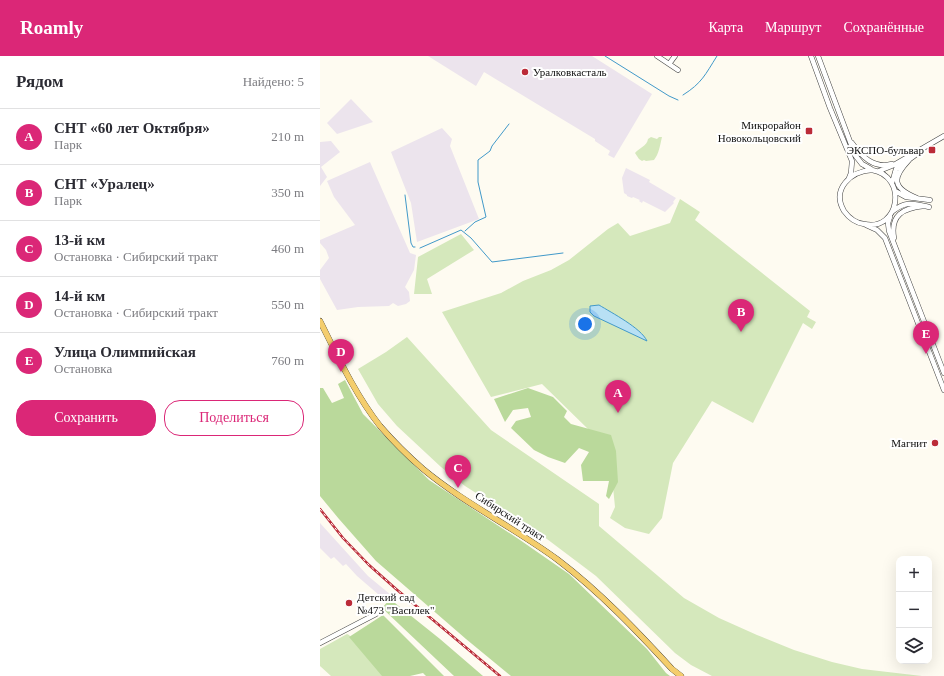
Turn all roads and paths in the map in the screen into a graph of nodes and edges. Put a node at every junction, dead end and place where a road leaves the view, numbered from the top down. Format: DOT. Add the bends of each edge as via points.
graph roads {
  1 [pos="657,56"];
  2 [pos="675,56"];
  3 [pos="811,56"];
  4 [pos="818,56"];
  5 [pos="669,64"];
  6 [pos="678,70"];
  7 [pos="847,136"];
  8 [pos="944,136"];
  9 [pos="925,148"];
  10 [pos="901,160"];
  11 [pos="909,160"];
  12 [pos="872,170"];
  13 [pos="878,171"];
  14 [pos="848,180"];
  15 [pos="892,183"];
  16 [pos="894,191"];
  17 [pos="916,198"];
  18 [pos="930,200"];
  19 [pos="891,213"];
  20 [pos="866,225"];
  21 [pos="895,246"];
  22 [pos="320,321"];
  23 [pos="944,373"];
  24 [pos="944,390"];
  25 [pos="379,609"];
  26 [pos="320,643"];
  27 [pos="681,676"];
  1 -- 5 [label="street"];
  2 -- 5 [label="street"];
  3 -- 14 [label="street" via="852,161"];
  4 -- 7 [label="street"];
  5 -- 6 [label="street"];
  7 -- 10 [label="street" via="858,152 871,162 886,165"];
  7 -- 12 [label="street" via="858,160"];
  8 -- 9 [label="street"];
  9 -- 10 [label="street"];
  9 -- 11 [label="street"];
  10 -- 13 [label="street"];
  11 -- 15 [label="street" via="896,169"];
  11 -- 17 [label="street" via="898,173 898,183 904,192"];
  12 -- 13 [label="street"];
  12 -- 14 [label="street" via="860,172"];
  13 -- 15 [label="street" via="886,175"];
  14 -- 20 [label="street" via="840,193 841,205 846,214"];
  15 -- 16 [label="street"];
  16 -- 17 [label="street" via="906,197"];
  16 -- 19 [label="street" via="896,199"];
  17 -- 18 [label="street"];
  19 -- 20 [label="street" via="877,225"];
  19 -- 21 [label="street" via="888,228"];
  19 -- 21 [label="street" via="908,203 926,206 909,208 897,218 894,226"];
  20 -- 24 [label="street" via="877,230 885,238"];
  21 -- 23 [label="street"];
  22 -- 27 [label="main road, Сибирский тракт" via="358,396 400,447 449,488 575,573"];
  25 -- 26 [label="street" via="376,614"];
}
